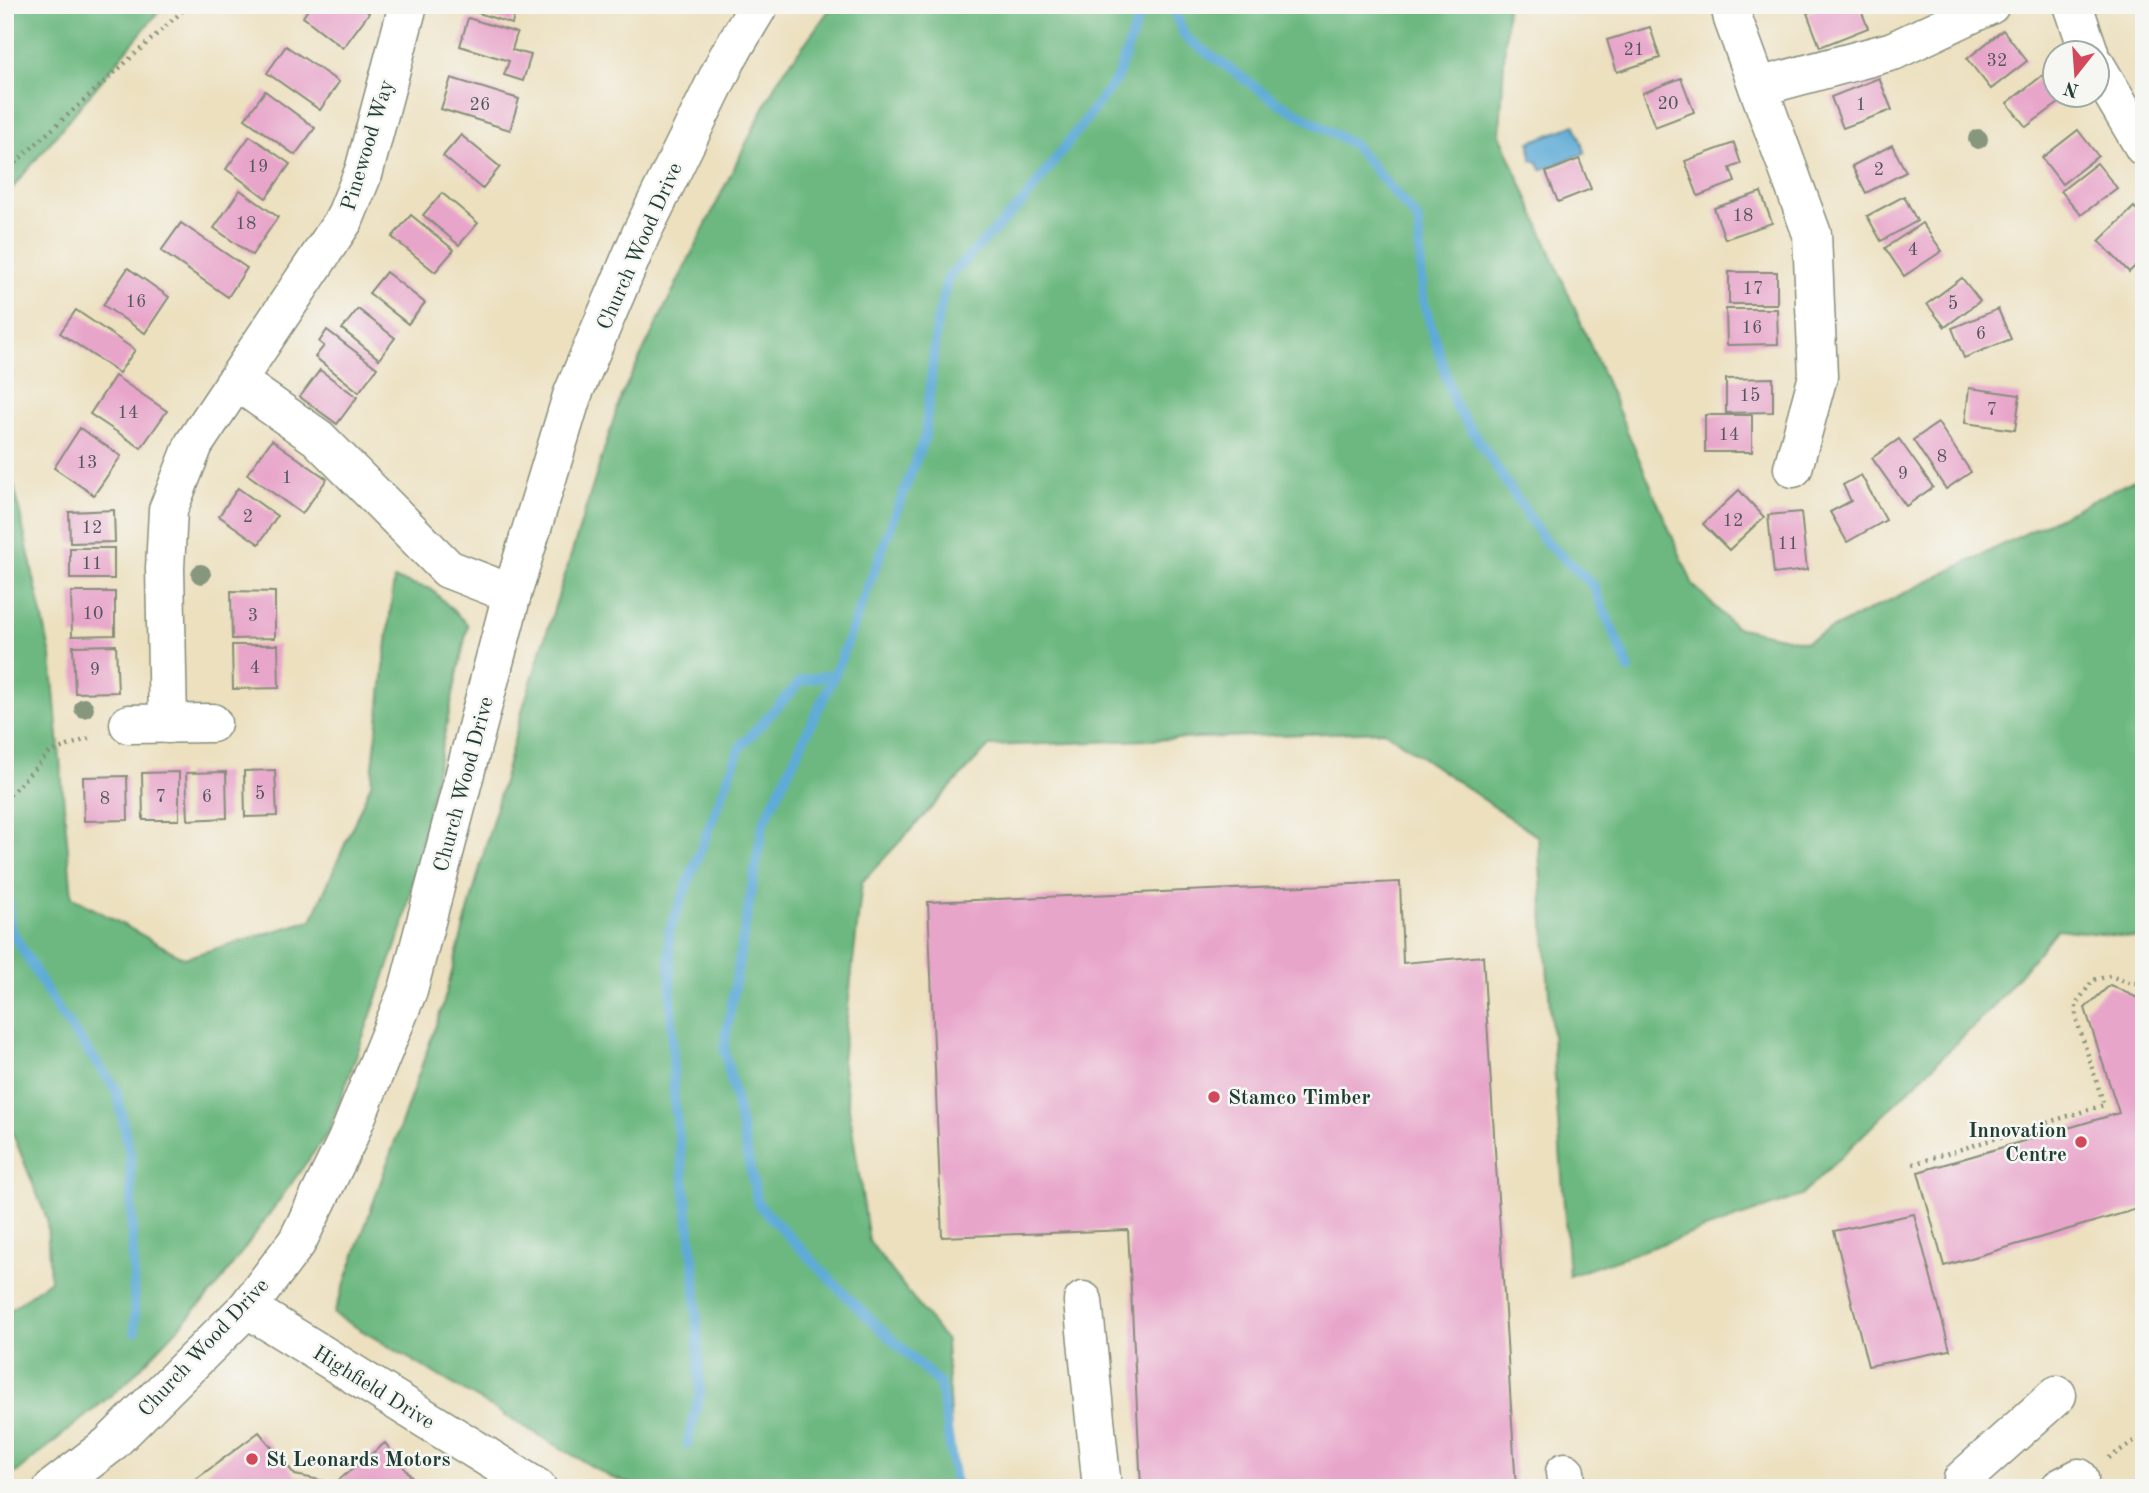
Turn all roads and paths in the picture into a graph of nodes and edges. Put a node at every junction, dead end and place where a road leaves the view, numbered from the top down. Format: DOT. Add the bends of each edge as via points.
graph roads {
  1 [pos="189,5"];
  2 [pos="408,5"];
  3 [pos="760,5"];
  4 [pos="1730,5"];
  5 [pos="1990,5"];
  6 [pos="2073,5"];
  7 [pos="2084,38"];
  8 [pos="1758,87"];
  9 [pos="2110,90"];
  10 [pos="2144,147"];
  11 [pos="5,172"];
  12 [pos="238,382"];
  13 [pos="1793,468"];
  14 [pos="512,594"];
  15 [pos="212,723"];
  16 [pos="129,724"];
  17 [pos="168,724"];
  18 [pos="5,800"];
  19 [pos="2144,981"];
  20 [pos="1913,1164"];
  21 [pos="1083,1301"];
  22 [pos="247,1307"];
  23 [pos="2057,1395"];
  24 [pos="53,1488"];
  25 [pos="537,1488"];
  26 [pos="1102,1488"];
  27 [pos="1963,1488"];
  1 -- 11 [label="path"];
  2 -- 12 [label="street, Pinewood Way" via="364,171 344,220"];
  3 -- 14 [label="street, Church Wood Drive" via="728,57 641,234 572,396"];
  4 -- 8 [label="street"];
  5 -- 8 [label="street" via="1893,51"];
  6 -- 7 [label="street"];
  8 -- 13 [label="street" via="1812,234 1818,376"];
  9 -- 10 [label="street"];
  12 -- 14 [label="street" via="317,438 448,569"];
  12 -- 17 [label="street, Pinewood Way" via="194,444 168,509"];
  14 -- 22 [label="street, Church Wood Drive" via="408,990 347,1140 296,1242"];
  15 -- 17 [label="street"];
  16 -- 17 [label="street"];
  16 -- 18 [label="path" via="50,752"];
  19 -- 20 [label="path" via="2132,984 2110,976 2093,980 2076,1004 2076,1018 2104,1105"];
  21 -- 26 [label="street"];
  22 -- 24 [label="street, Church Wood Drive" via="108,1445"];
  22 -- 25 [label="street, Highfield Drive"];
  23 -- 27 [label="street" via="1963,1479"];
}
